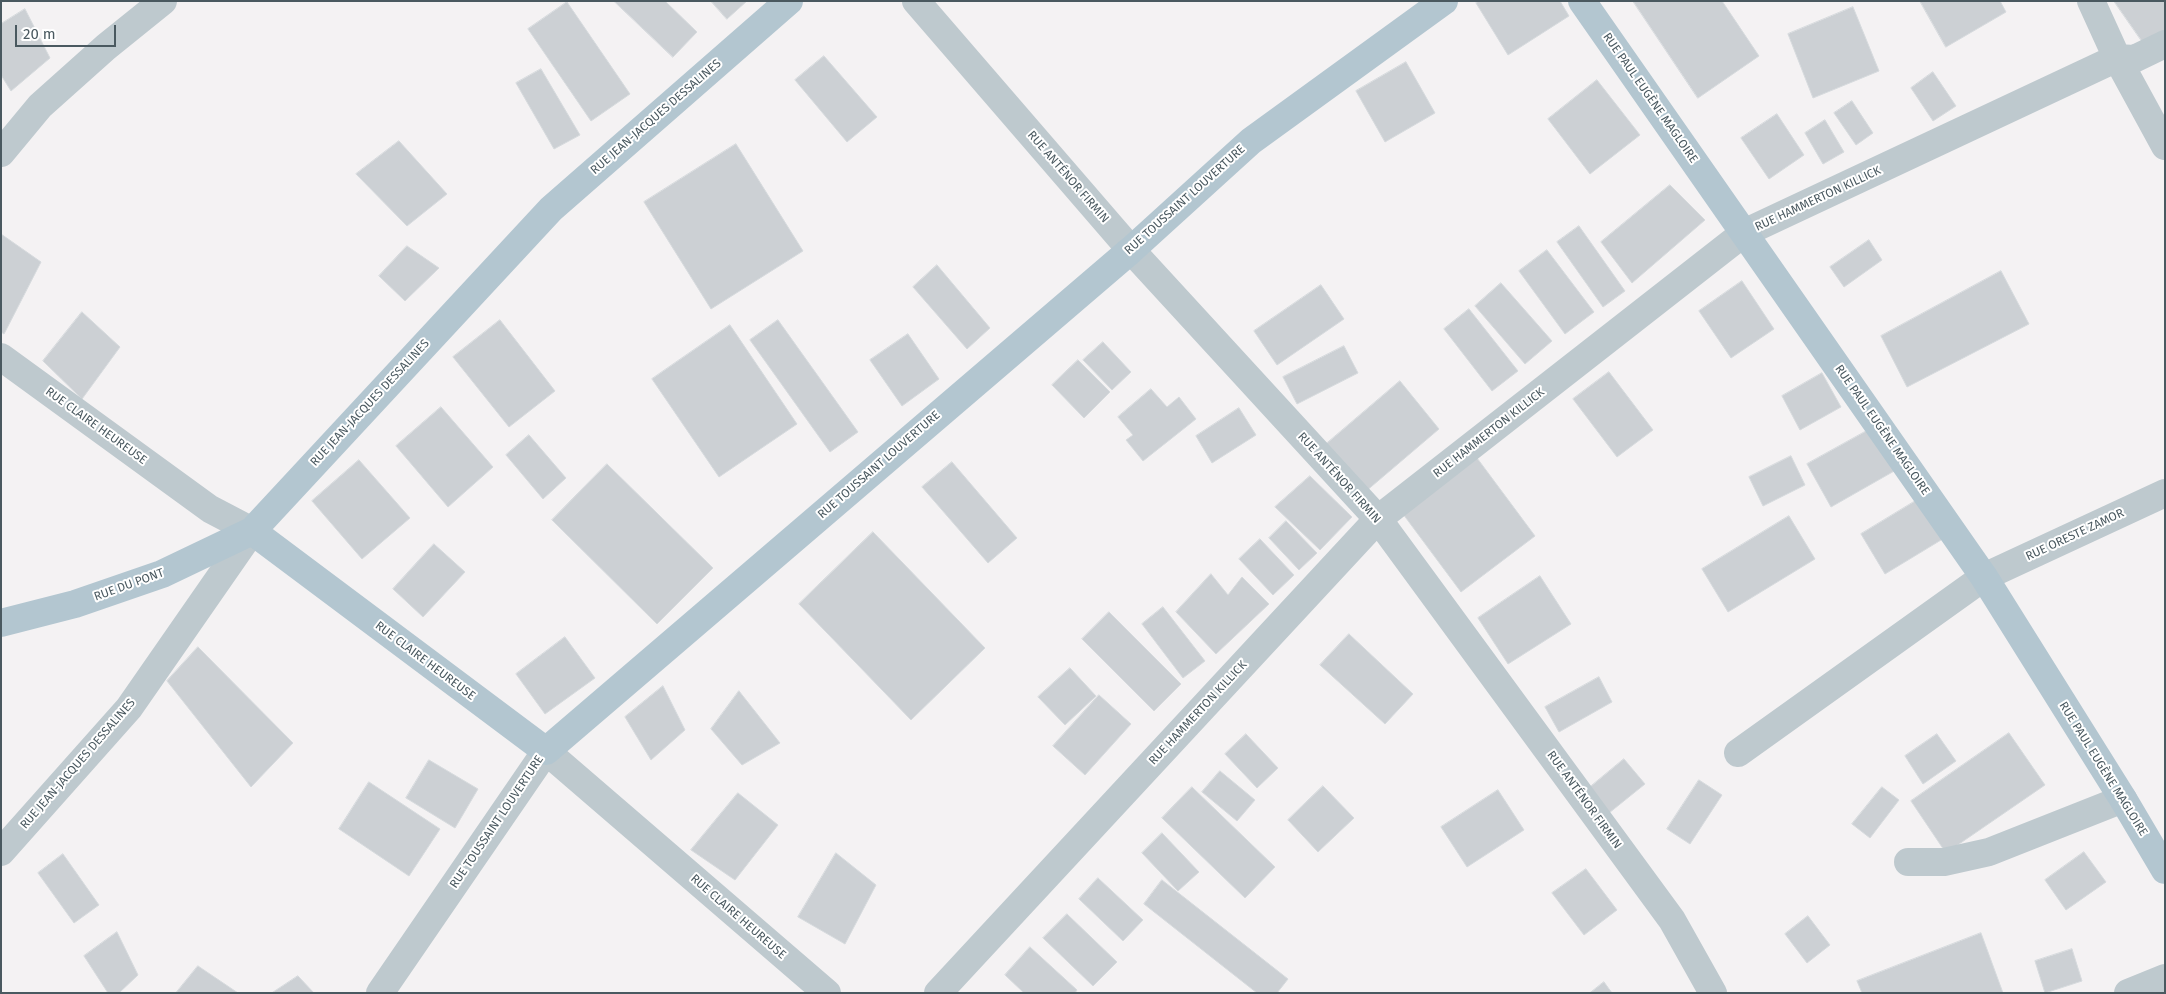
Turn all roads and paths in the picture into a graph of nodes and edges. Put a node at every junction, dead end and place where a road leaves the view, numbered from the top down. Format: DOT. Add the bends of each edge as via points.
graph roads {
  1 [pos="164,1"];
  2 [pos="789,1"];
  3 [pos="916,1"];
  4 [pos="1444,1"];
  5 [pos="1582,1"];
  6 [pos="2091,1"];
  7 [pos="2165,44"];
  8 [pos="2117,58"];
  9 [pos="40,106"];
  10 [pos="1,124"];
  11 [pos="2165,146"];
  12 [pos="1,153"];
  13 [pos="1744,233"];
  14 [pos="1131,250"];
  15 [pos="1,357"];
  16 [pos="2165,493"];
  17 [pos="1378,519"];
  18 [pos="252,531"];
  19 [pos="1984,577"];
  20 [pos="1,623"];
  21 [pos="546,751"];
  22 [pos="1738,753"];
  23 [pos="2123,799"];
  24 [pos="1,852"];
  25 [pos="1908,862"];
  26 [pos="2165,870"];
  27 [pos="2165,978"];
  28 [pos="380,993"];
  29 [pos="827,993"];
  30 [pos="938,993"];
  31 [pos="1713,993"];
  32 [pos="2128,993"];
  1 -- 9 [label="street"];
  2 -- 18 [label="main road, RUE JEAN-JACQUES DESSALINES" via="551,209"];
  3 -- 14 [label="street, RUE ANTÉNOR FIRMIN"];
  4 -- 14 [label="main road, RUE TOUSSAINT LOUVERTURE" via="1251,142"];
  5 -- 13 [label="main road, RUE PAUL EUGÈNE MAGLOIRE"];
  6 -- 8 [label="street"];
  7 -- 8 [label="street, RUE HAMMERTON KILLICK" via="2134,59"];
  8 -- 11 [label="street"];
  8 -- 13 [label="street, RUE HAMMERTON KILLICK"];
  9 -- 10 [label="street"];
  9 -- 12 [label="street"];
  13 -- 17 [label="street, RUE HAMMERTON KILLICK"];
  13 -- 19 [label="main road, RUE PAUL EUGÈNE MAGLOIRE"];
  14 -- 17 [label="street, RUE ANTÉNOR FIRMIN"];
  14 -- 21 [label="main road, RUE TOUSSAINT LOUVERTURE"];
  15 -- 18 [label="street, RUE CLAIRE HEUREUSE" via="210,509"];
  16 -- 19 [label="street, RUE ORESTE ZAMOR"];
  17 -- 30 [label="street, RUE HAMMERTON KILLICK"];
  17 -- 31 [label="street, RUE ANTÉNOR FIRMIN" via="1672,920"];
  18 -- 20 [label="main road, RUE DU PONT" via="162,574 75,604"];
  18 -- 21 [label="main road, RUE CLAIRE HEUREUSE"];
  18 -- 24 [label="street, RUE JEAN-JACQUES DESSALINES" via="129,708"];
  19 -- 22 [label="street, RUE ORESTE ZAMOR"];
  19 -- 23 [label="main road, RUE PAUL EUGÈNE MAGLOIRE"];
  21 -- 28 [label="street, RUE TOUSSAINT LOUVERTURE"];
  21 -- 29 [label="street, RUE CLAIRE HEUREUSE"];
  23 -- 25 [label="street" via="1989,852 1944,862"];
  23 -- 26 [label="main road, RUE PAUL EUGÈNE MAGLOIRE"];
  27 -- 32 [label="street"];
}
